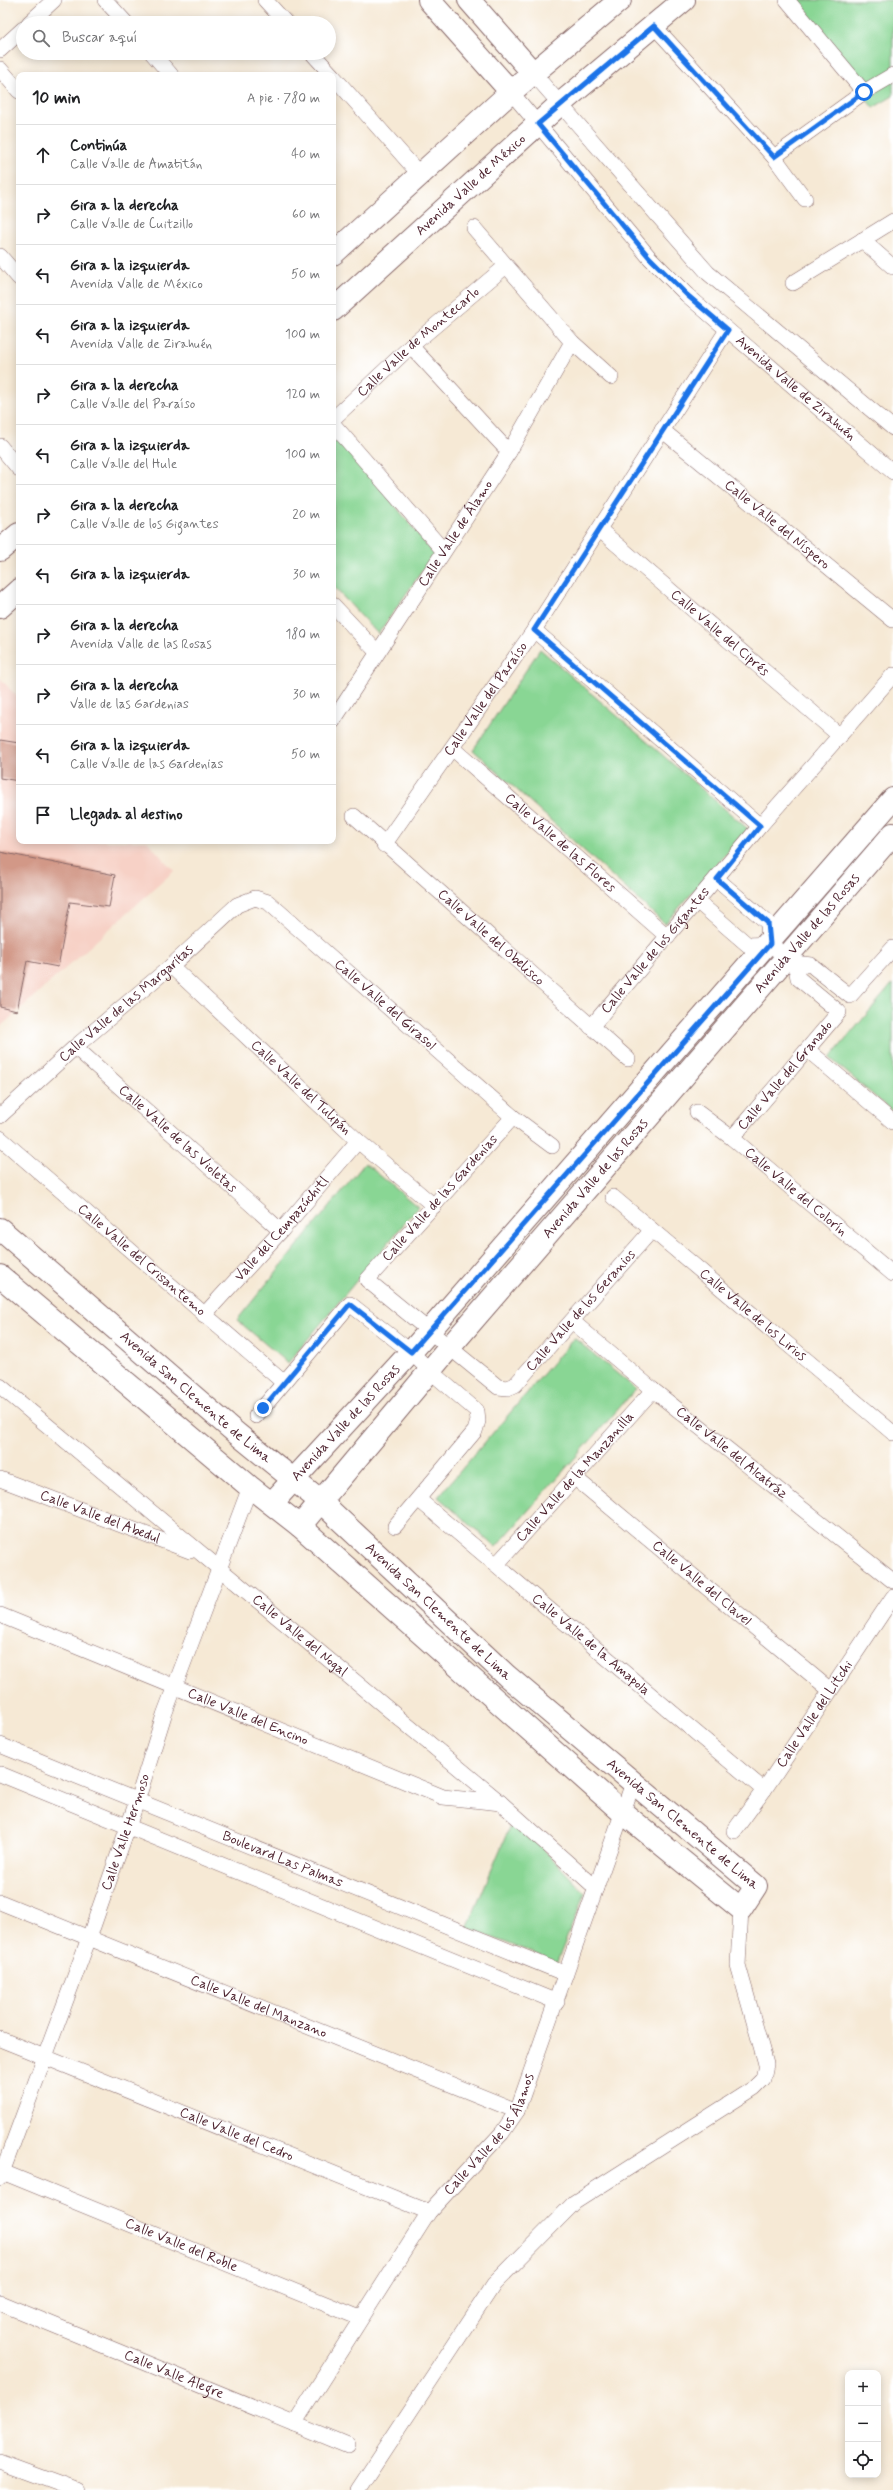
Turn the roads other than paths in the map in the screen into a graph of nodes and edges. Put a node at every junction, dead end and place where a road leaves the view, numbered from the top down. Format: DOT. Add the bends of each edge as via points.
graph roads {
  1 [pos="54,0"];
  2 [pos="106,0"];
  3 [pos="265,0"];
  4 [pos="428,0"];
  5 [pos="469,0"];
  6 [pos="620,0"];
  7 [pos="684,0"];
  8 [pos="787,0"];
  9 [pos="37,16"];
  10 [pos="120,16"];
  11 [pos="280,16"];
  12 [pos="654,26"];
  13 [pos="16,35"];
  14 [pos="0,50"];
  15 [pos="158,60"];
  16 [pos="318,60"];
  17 [pos="0,69"];
  18 [pos="168,72"];
  19 [pos="329,72"];
  20 [pos="533,73"];
  21 [pos="893,75"];
  22 [pos="336,80"];
  23 [pos="16,88"];
  24 [pos="511,92"];
  25 [pos="864,92"];
  26 [pos="560,104"];
  27 [pos="538,124"];
  28 [pos="774,157"];
  29 [pos="421,176"];
  30 [pos="805,199"];
  31 [pos="893,221"];
  32 [pos="474,228"];
  33 [pos="862,240"];
  34 [pos="336,251"];
  35 [pos="0,256"];
  36 [pos="506,266"];
  37 [pos="893,267"];
  38 [pos="16,275"];
  39 [pos="793,284"];
  40 [pos="336,307"];
  41 [pos="728,330"];
  42 [pos="572,342"];
  43 [pos="411,346"];
  44 [pos="611,377"];
  45 [pos="336,416"];
  46 [pos="336,427"];
  47 [pos="893,428"];
  48 [pos="662,430"];
  49 [pos="0,446"];
  50 [pos="508,452"];
  51 [pos="16,465"];
  52 [pos="893,472"];
  53 [pos="600,530"];
  54 [pos="16,537"];
  55 [pos="0,550"];
  56 [pos="443,550"];
  57 [pos="16,593"];
  58 [pos="0,607"];
  59 [pos="336,607"];
  60 [pos="893,620"];
  61 [pos="534,630"];
  62 [pos="377,652"];
  63 [pos="893,676"];
  64 [pos="336,716"];
  65 [pos="840,736"];
  66 [pos="452,748"];
  67 [pos="893,799"];
  68 [pos="354,816"];
  69 [pos="760,826"];
  70 [pos="893,834"];
  71 [pos="384,844"];
  72 [pos="717,879"];
  73 [pos="255,898"];
  74 [pos="698,902"];
  75 [pos="668,937"];
  76 [pos="770,944"];
  77 [pos="890,957"];
  78 [pos="791,961"];
  79 [pos="171,966"];
  80 [pos="592,1027"];
  81 [pos="75,1047"];
  82 [pos="809,1050"];
  83 [pos="628,1059"];
  84 [pos="696,1112"];
  85 [pos="0,1116"];
  86 [pos="513,1116"];
  87 [pos="893,1122"];
  88 [pos="0,1138"];
  89 [pos="732,1138"];
  90 [pos="358,1140"];
  91 [pos="552,1146"];
  92 [pos="613,1198"];
  93 [pos="434,1206"];
  94 [pos="0,1229"];
  95 [pos="652,1230"];
  96 [pos="281,1231"];
  97 [pos="893,1274"];
  98 [pos="0,1276"];
  99 [pos="204,1315"];
  100 [pos="572,1321"];
  101 [pos="430,1331"];
  102 [pos="450,1348"];
  103 [pos="411,1352"];
  104 [pos="430,1371"];
  105 [pos="283,1382"];
  106 [pos="0,1386"];
  107 [pos="653,1390"];
  108 [pos="256,1416"];
  109 [pos="893,1433"];
  110 [pos="574,1477"];
  111 [pos="0,1479"];
  112 [pos="295,1480"];
  113 [pos="250,1487"];
  114 [pos="418,1499"];
  115 [pos="321,1502"];
  116 [pos="272,1503"];
  117 [pos="300,1526"];
  118 [pos="395,1526"];
  119 [pos="200,1555"];
  120 [pos="498,1564"];
  121 [pos="218,1569"];
  122 [pos="893,1581"];
  123 [pos="893,1596"];
  124 [pos="0,1615"];
  125 [pos="174,1687"];
  126 [pos="830,1690"];
  127 [pos="0,1745"];
  128 [pos="0,1774"];
  129 [pos="633,1782"];
  130 [pos="764,1790"];
  131 [pos="137,1801"];
  132 [pos="501,1804"];
  133 [pos="622,1812"];
  134 [pos="127,1825"];
  135 [pos="734,1831"];
  136 [pos="596,1888"];
  137 [pos="0,1902"];
  138 [pos="741,1909"];
  139 [pos="88,1938"];
  140 [pos="566,1974"];
  141 [pos="557,2002"];
  142 [pos="0,2039"];
  143 [pos="44,2057"];
  144 [pos="517,2111"];
  145 [pos="1,2174"];
  146 [pos="429,2212"];
  147 [pos="0,2302"];
  148 [pos="360,2318"];
  149 [pos="294,2424"];
  150 [pos="348,2446"];
  151 [pos="0,2462"];
  152 [pos="76,2490"];
  153 [pos="358,2490"];
  1 -- 9 [label="street"];
  2 -- 10 [label="street"];
  3 -- 11 [label="street"];
  4 -- 24 [label="street, Avenida Valle de Zirahuén"];
  5 -- 20 [label="street"];
  6 -- 20 [label="street"];
  7 -- 12 [label="street, Avenida Valle de México"];
  8 -- 25 [label="street"];
  12 -- 26 [label="street, Avenida Valle de México"];
  12 -- 28 [label="street"];
  13 -- 14 [label="street"];
  15 -- 18 [label="street"];
  16 -- 19 [label="street"];
  17 -- 23 [label="street"];
  20 -- 24 [label="street"];
  20 -- 26 [label="street"];
  21 -- 25 [label="street"];
  22 -- 29 [label="street"];
  24 -- 27 [label="street, Avenida Valle de Zirahuén"];
  24 -- 29 [label="street"];
  25 -- 28 [label="street"];
  26 -- 27 [label="street, Avenida Valle de México"];
  26 -- 47 [label="street" via="708,273"];
  27 -- 40 [label="street, Avenida Valle de México"];
  27 -- 41 [label="street, Avenida Valle de Zirahuén" via="649,257 687,295"];
  28 -- 30 [label="street"];
  29 -- 34 [label="street"];
  31 -- 33 [label="street"];
  32 -- 36 [label="street"];
  33 -- 37 [label="street"];
  33 -- 39 [label="street"];
  35 -- 38 [label="street"];
  36 -- 42 [label="street"];
  36 -- 43 [label="street, Calle Valle de Montecarlo"];
  41 -- 48 [label="street, Calle Valle del Paraíso"];
  41 -- 52 [label="street, Avenida Valle de Zirahuén"];
  42 -- 44 [label="street"];
  42 -- 50 [label="street, Calle Valle de Álamo"];
  43 -- 45 [label="street, Calle Valle de Montecarlo"];
  43 -- 50 [label="street"];
  46 -- 56 [label="street"];
  48 -- 53 [label="street, Calle Valle del Paraíso"];
  48 -- 60 [label="street, Calle Valle del Níspero"];
  49 -- 51 [label="street"];
  50 -- 56 [label="street, Calle Valle de Álamo"];
  53 -- 61 [label="street, Calle Valle del Paraíso"];
  53 -- 65 [label="street, Calle Valle del Ciprés"];
  54 -- 55 [label="street"];
  56 -- 62 [label="street, Calle Valle de Álamo"];
  57 -- 58 [label="street"];
  59 -- 62 [label="street"];
  61 -- 66 [label="street, Calle Valle del Paraíso"];
  61 -- 69 [label="street"];
  62 -- 64 [label="street, Calle Valle de Álamo"];
  63 -- 65 [label="street, Calle Valle de los Gigantes"];
  65 -- 69 [label="street, Calle Valle de los Gigantes"];
  66 -- 71 [label="street, Calle Valle del Paraíso"];
  66 -- 75 [label="street, Calle Valle de las Flores"];
  67 -- 76 [label="street, Avenida Valle de las Rosas"];
  68 -- 71 [label="street, Calle Valle del Obelisco"];
  69 -- 72 [label="street, Calle Valle de los Gigantes"];
  70 -- 78 [label="street, Avenida Valle de las Rosas"];
  71 -- 80 [label="street, Calle Valle del Obelisco"];
  72 -- 74 [label="street, Calle Valle de los Gigantes"];
  72 -- 76 [label="street" via="768,923"];
  73 -- 79 [label="street, Calle Valle de las Margaritas" via="237,905"];
  73 -- 86 [label="street, Calle Valle del Girasol" via="268,902"];
  74 -- 75 [label="street, Calle Valle de los Gigantes"];
  74 -- 76 [label="street" via="748,945"];
  75 -- 80 [label="street, Calle Valle de los Gigantes"];
  76 -- 78 [label="street"];
  76 -- 101 [label="street, Avenida Valle de las Rosas"];
  77 -- 78 [label="street" via="850,996 811,965"];
  78 -- 82 [label="street, Calle Valle del Granado" via="798,978 839,1012"];
  78 -- 102 [label="street, Avenida Valle de las Rosas"];
  79 -- 81 [label="street, Calle Valle de las Margaritas"];
  79 -- 90 [label="street, Calle Valle del Tulipán"];
  80 -- 83 [label="street, Calle Valle del Obelisco"];
  81 -- 85 [label="street, Calle Valle de las Margaritas"];
  81 -- 96 [label="street, Calle Valle de las Violetas"];
  82 -- 87 [label="street"];
  82 -- 89 [label="street, Calle Valle del Granado"];
  84 -- 89 [label="street, Calle Valle del Colorín"];
  86 -- 91 [label="street, Calle Valle del Girasol"];
  86 -- 93 [label="street, Calle Valle de las Gardenias"];
  88 -- 99 [label="street, Calle Valle del Crisantemo"];
  89 -- 97 [label="street, Calle Valle del Colorín"];
  90 -- 93 [label="street, Calle Valle del Tulipán"];
  90 -- 96 [label="street, Valle del Cempazúchitl"];
  92 -- 95 [label="street, Calle Valle de los Lirios"];
  93 -- 101 [label="street, Calle Valle de las Gardenias" via="367,1280"];
  94 -- 112 [label="street, Avenida San Clemente de Lima" via="236,1433"];
  95 -- 100 [label="street, Calle Valle de los Geranios"];
  95 -- 109 [label="street, Calle Valle de los Lirios"];
  96 -- 99 [label="street, Valle del Cempazúchitl"];
  98 -- 113 [label="street, Avenida San Clemente de Lima"];
  99 -- 105 [label="street, Calle Valle del Crisantemo"];
  100 -- 102 [label="street, Calle Valle de los Geranios" via="515,1384 508,1388 498,1387"];
  100 -- 107 [label="street, Calle Valle del Alcatráz"];
  101 -- 102 [label="street"];
  101 -- 103 [label="street, Avenida Valle de las Rosas"];
  102 -- 104 [label="street, Avenida Valle de las Rosas"];
  103 -- 104 [label="street"];
  103 -- 105 [label="street" via="350,1304"];
  103 -- 112 [label="street, Avenida Valle de las Rosas"];
  104 -- 114 [label="street" via="477,1411 478,1421 475,1431"];
  104 -- 115 [label="street, Avenida Valle de las Rosas"];
  105 -- 108 [label="street"];
  106 -- 119 [label="street, Calle Valle del Nogal"];
  107 -- 110 [label="street, Calle Valle de la Manzanilla"];
  107 -- 122 [label="street, Calle Valle del Alcatráz"];
  110 -- 120 [label="street, Calle Valle de la Manzanilla"];
  110 -- 126 [label="street, Calle Valle del Clavel"];
  111 -- 119 [label="street, Calle Valle del Abedul"];
  112 -- 115 [label="street, Avenida San Clemente de Lima"];
  112 -- 116 [label="street, Avenida Valle de las Rosas"];
  113 -- 116 [label="street, Avenida San Clemente de Lima"];
  113 -- 121 [label="street, Calle Valle Hermoso"];
  114 -- 118 [label="street"];
  114 -- 120 [label="street, Calle Valle de la Amapola"];
  115 -- 117 [label="street, Avenida Valle de las Rosas"];
  115 -- 129 [label="street, Avenida San Clemente de Lima" via="478,1646 507,1676"];
  116 -- 117 [label="street, Avenida San Clemente de Lima"];
  117 -- 133 [label="street, Avenida San Clemente de Lima"];
  119 -- 121 [label="street, Calle Valle del Nogal"];
  120 -- 130 [label="street, Calle Valle de la Amapola"];
  121 -- 125 [label="street, Calle Valle Hermoso"];
  121 -- 132 [label="street, Calle Valle del Nogal"];
  123 -- 126 [label="street, Calle Valle del Litchi"];
  124 -- 125 [label="street, Calle Valle del Encino"];
  125 -- 131 [label="street, Calle Valle Hermoso"];
  125 -- 132 [label="street, Calle Valle del Encino" via="443,1797"];
  126 -- 130 [label="street, Calle Valle del Litchi"];
  127 -- 131 [label="street, Boulevard Las Palmas"];
  128 -- 134 [label="street, Boulevard Las Palmas"];
  129 -- 133 [label="street, Calle Valle de los Álamos"];
  129 -- 138 [label="street, Avenida San Clemente de Lima" via="756,1886"];
  130 -- 135 [label="street, Calle Valle del Litchi"];
  131 -- 134 [label="street, Calle Valle Hermoso"];
  131 -- 140 [label="street, Boulevard Las Palmas"];
  132 -- 136 [label="street, Calle Valle del Nogal"];
  133 -- 136 [label="street, Calle Valle de los Álamos"];
  133 -- 138 [label="street, Avenida San Clemente de Lima"];
  134 -- 139 [label="street, Calle Valle Hermoso"];
  134 -- 141 [label="street, Boulevard Las Palmas"];
  136 -- 140 [label="street, Calle Valle de los Álamos"];
  137 -- 139 [label="street, Calle Valle del Manzano"];
  138 -- 153 [label="street" via="738,1965 766,2064 763,2079 754,2088 575,2202 494,2284"];
  139 -- 143 [label="street, Calle Valle Hermoso"];
  139 -- 144 [label="street, Calle Valle del Manzano"];
  140 -- 141 [label="street, Calle Valle de los Álamos"];
  141 -- 144 [label="street, Calle Valle de los Álamos"];
  142 -- 143 [label="street, Calle Valle del Cedro"];
  143 -- 145 [label="street, Calle Valle Hermoso"];
  143 -- 146 [label="street, Calle Valle del Cedro"];
  144 -- 146 [label="street, Calle Valle de los Álamos" via="502,2133"];
  145 -- 148 [label="street, Calle Valle del Roble"];
  146 -- 148 [label="street, Calle Valle de los Álamos"];
  147 -- 149 [label="street, Calle Valle Alegre"];
  148 -- 149 [label="street, Calle Valle de los Álamos"];
  149 -- 150 [label="street, Calle Valle Alegre"];
  151 -- 152 [label="street"];
}
